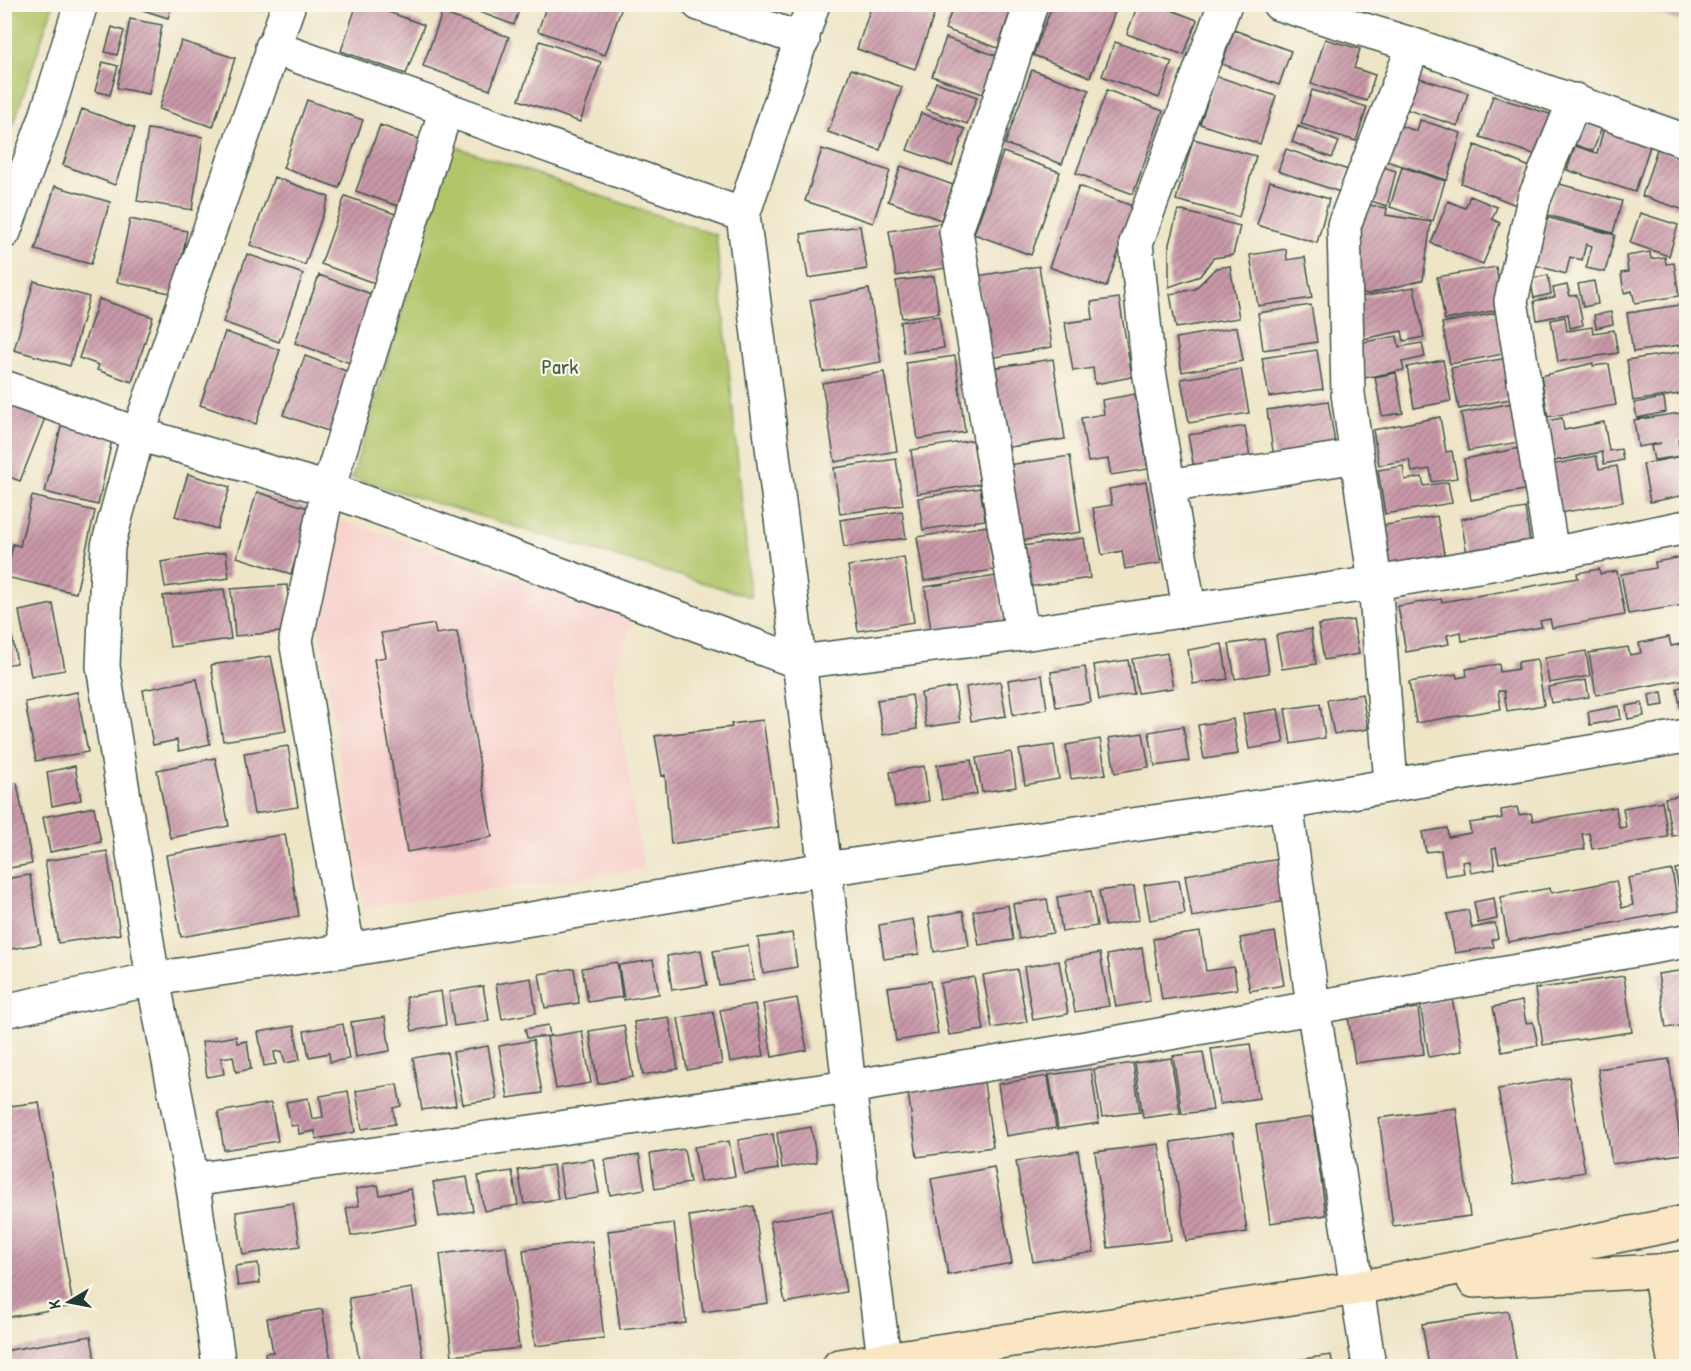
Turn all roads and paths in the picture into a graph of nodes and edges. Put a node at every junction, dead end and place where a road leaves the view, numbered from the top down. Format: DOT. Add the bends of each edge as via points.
graph roads {
  1 [pos="81,4"];
  2 [pos="289,4"];
  3 [pos="699,4"];
  4 [pos="813,4"];
  5 [pos="1031,4"];
  6 [pos="1225,4"];
  7 [pos="1280,4"];
  8 [pos="803,40"];
  9 [pos="1414,45"];
  10 [pos="272,47"];
  11 [pos="1575,100"];
  12 [pos="446,109"];
  13 [pos="1686,141"];
  14 [pos="743,215"];
  15 [pos="4,232"];
  16 [pos="4,387"];
  17 [pos="138,434"];
  18 [pos="1357,456"];
  19 [pos="1168,486"];
  20 [pos="328,489"];
  21 [pos="1686,527"];
  22 [pos="1552,554"];
  23 [pos="1374,583"];
  24 [pos="1189,608"];
  25 [pos="1022,634"];
  26 [pos="799,662"];
  27 [pos="1686,736"];
  28 [pos="1391,783"];
  29 [pos="1286,803"];
  30 [pos="825,869"];
  31 [pos="1686,941"];
  32 [pos="348,950"];
  33 [pos="153,979"];
  34 [pos="1313,1006"];
  35 [pos="4,1011"];
  36 [pos="849,1087"];
  37 [pos="192,1180"];
  38 [pos="1686,1222"];
  39 [pos="1673,1269"];
  40 [pos="1358,1288"];
  41 [pos="885,1363"];
  42 [pos="219,1366"];
  43 [pos="839,1366"];
  44 [pos="1369,1366"];
  45 [pos="1675,1366"];
  1 -- 15 [label="street"];
  2 -- 10 [label="street"];
  3 -- 8 [label="street"];
  4 -- 8 [label="street"];
  5 -- 25 [label="street" via="956,231"];
  6 -- 19 [label="street" via="1136,243 1149,371"];
  7 -- 9 [label="street"];
  8 -- 14 [label="street"];
  9 -- 11 [label="street"];
  9 -- 18 [label="street" via="1344,225 1348,394"];
  10 -- 12 [label="street"];
  10 -- 17 [label="street"];
  11 -- 13 [label="street"];
  11 -- 22 [label="street" via="1534,199 1511,301"];
  12 -- 14 [label="street"];
  12 -- 20 [label="street"];
  14 -- 26 [label="street"];
  16 -- 17 [label="street"];
  17 -- 20 [label="street"];
  17 -- 33 [label="street" via="108,546 103,666"];
  18 -- 19 [label="street"];
  18 -- 23 [label="street"];
  19 -- 24 [label="street"];
  20 -- 26 [label="street"];
  20 -- 32 [label="street" via="296,640"];
  21 -- 22 [label="street"];
  22 -- 23 [label="street"];
  23 -- 24 [label="street"];
  23 -- 28 [label="street"];
  24 -- 25 [label="street"];
  25 -- 26 [label="street"];
  26 -- 30 [label="street"];
  27 -- 28 [label="street"];
  28 -- 29 [label="street"];
  29 -- 30 [label="street"];
  29 -- 34 [label="street"];
  30 -- 32 [label="street"];
  30 -- 36 [label="street"];
  31 -- 34 [label="street"];
  32 -- 33 [label="street"];
  33 -- 35 [label="street"];
  33 -- 37 [label="street"];
  34 -- 36 [label="street"];
  34 -- 40 [label="street"];
  36 -- 37 [label="street"];
  36 -- 41 [label="street"];
  37 -- 42 [label="street"];
  38 -- 40 [label="street"];
  39 -- 40 [label="street"];
  39 -- 45 [label="street"];
  40 -- 41 [label="street"];
  40 -- 44 [label="street"];
  41 -- 43 [label="street"];
}
